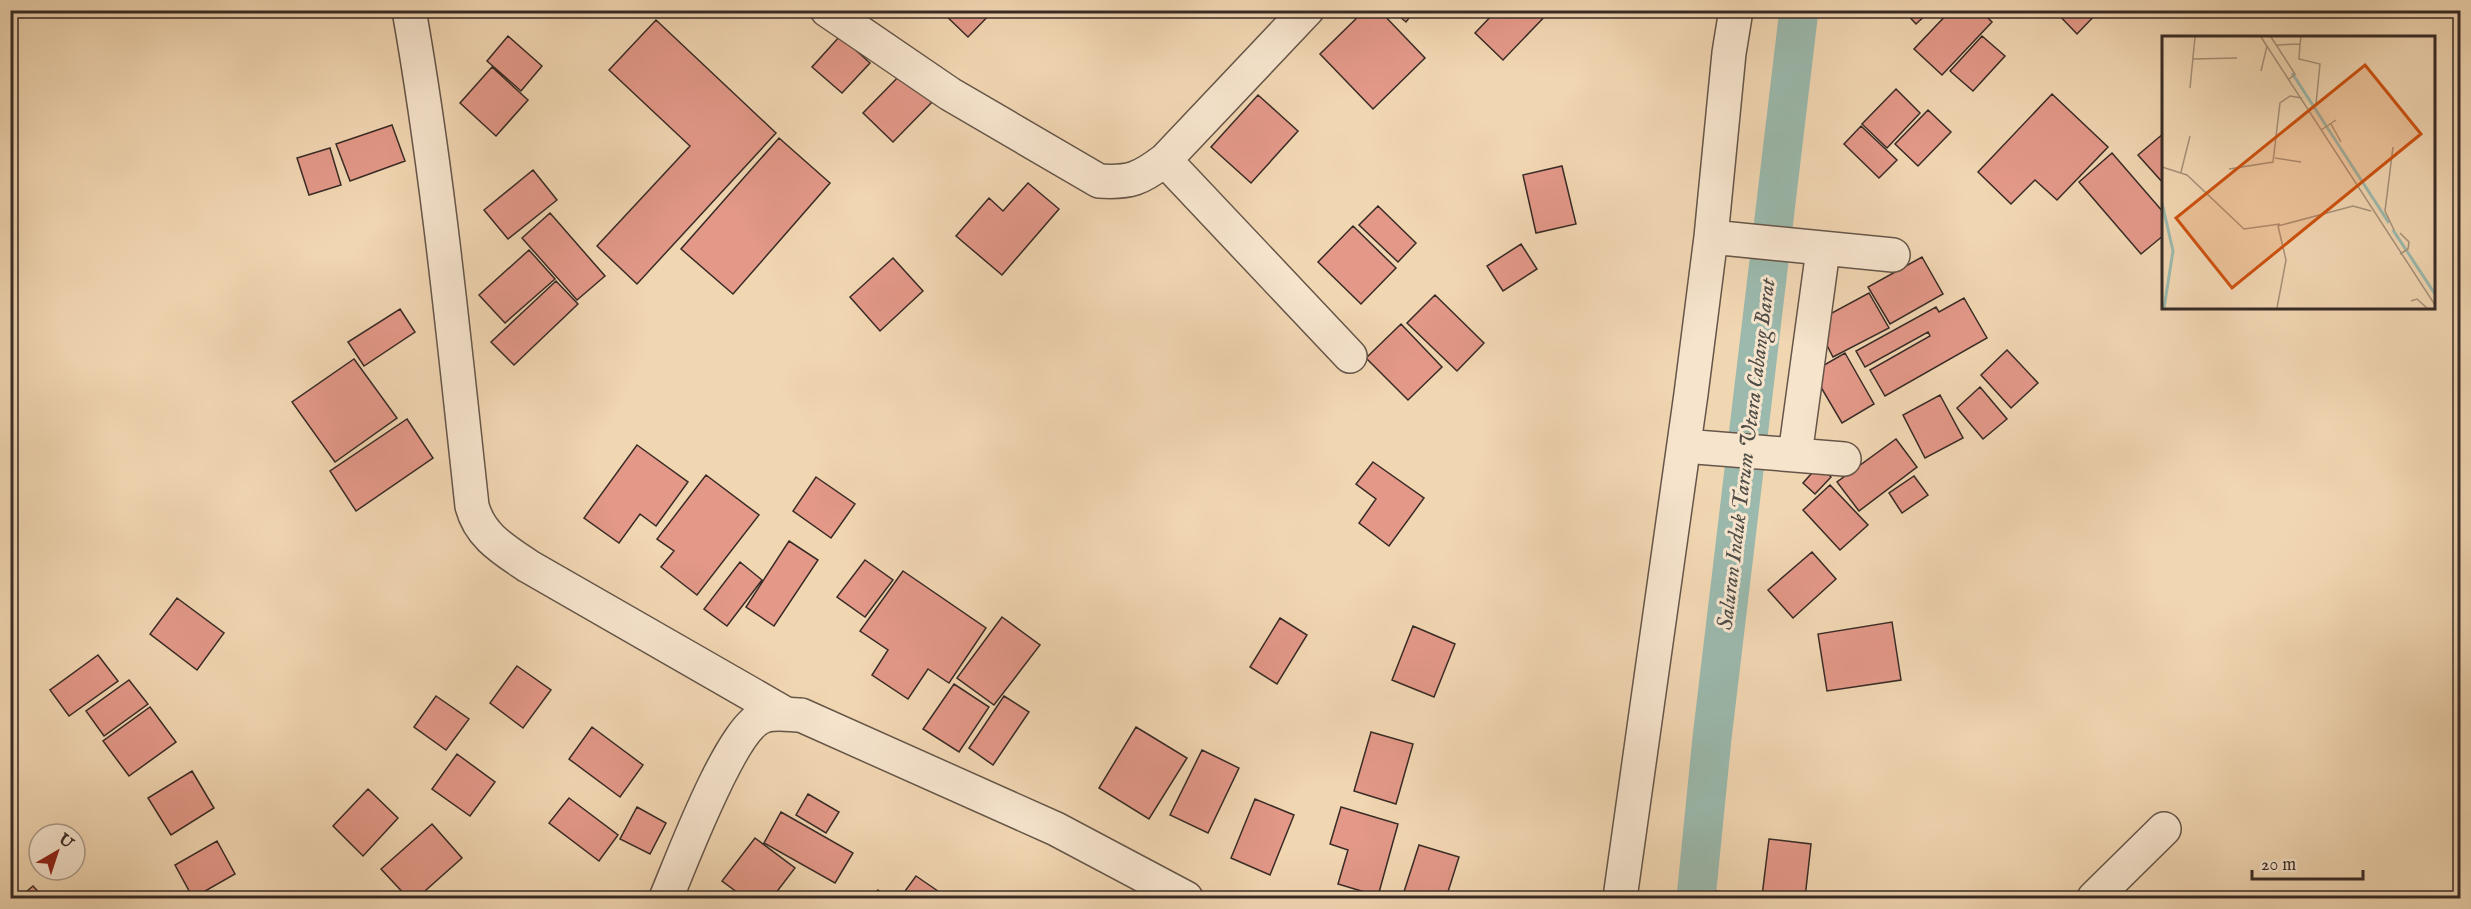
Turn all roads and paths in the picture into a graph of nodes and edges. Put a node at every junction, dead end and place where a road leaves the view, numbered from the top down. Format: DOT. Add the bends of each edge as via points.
graph roads {
  1 [pos="409,10"];
  2 [pos="827,10"];
  3 [pos="1307,10"];
  4 [pos="1736,10"];
  5 [pos="1165,160"];
  6 [pos="1711,237"];
  7 [pos="1818,248"];
  8 [pos="1893,255"];
  9 [pos="1350,356"];
  10 [pos="1684,446"];
  11 [pos="1792,455"];
  12 [pos="1844,459"];
  13 [pos="786,714"];
  14 [pos="2164,829"];
  15 [pos="666,898"];
  16 [pos="1186,898"];
  17 [pos="1620,898"];
  18 [pos="2094,898"];
  1 -- 13 [label="street" via="455,350 471,506 476,520 496,545 528,566"];
  2 -- 5 [label="street" via="950,94 1100,181 1124,183 1144,176"];
  3 -- 5 [label="street"];
  4 -- 6 [label="street"];
  5 -- 9 [label="street"];
  6 -- 7 [label="street"];
  6 -- 10 [label="street"];
  7 -- 8 [label="street"];
  7 -- 11 [label="street"];
  10 -- 11 [label="street"];
  10 -- 17 [label="street"];
  11 -- 12 [label="street"];
  13 -- 15 [label="street" via="764,716 731,751"];
  13 -- 16 [label="street" via="801,715 1056,829"];
  14 -- 18 [label="street"];
}
